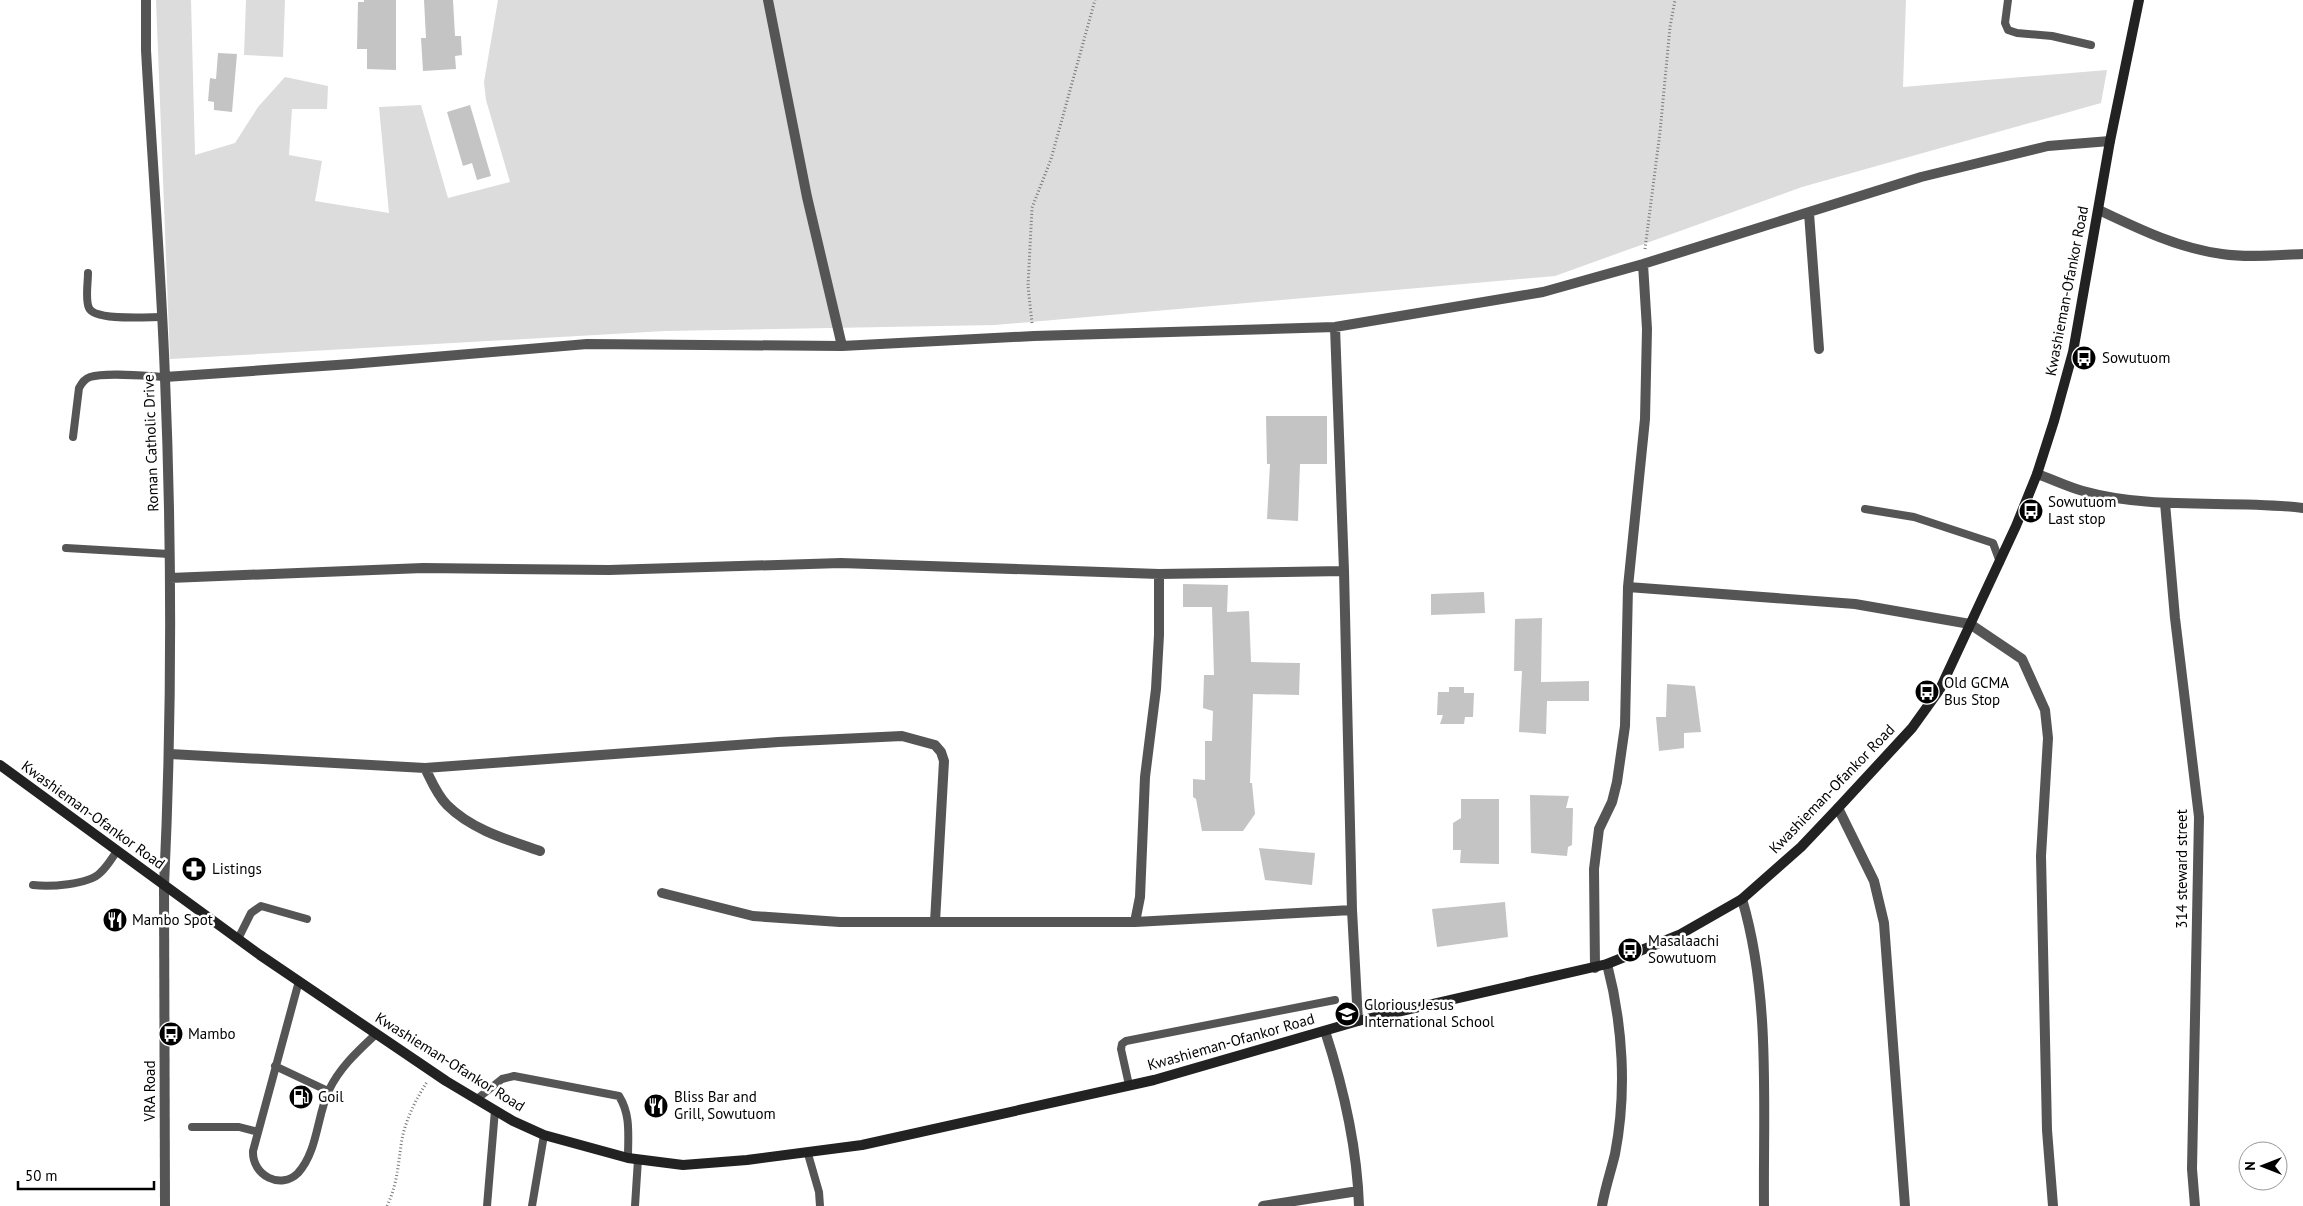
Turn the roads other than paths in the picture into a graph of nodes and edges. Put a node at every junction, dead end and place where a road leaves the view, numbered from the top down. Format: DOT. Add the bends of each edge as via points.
graph roads {
  1 [pos="146,0"];
  2 [pos="768,0"];
  3 [pos="2008,0"];
  4 [pos="2139,0"];
  5 [pos="2091,45"];
  6 [pos="2110,141"];
  7 [pos="2099,210"];
  8 [pos="1809,213"];
  9 [pos="2303,254"];
  10 [pos="1643,264"];
  11 [pos="88,273"];
  12 [pos="161,317"];
  13 [pos="1335,327"];
  14 [pos="842,346"];
  15 [pos="1819,349"];
  16 [pos="165,376"];
  17 [pos="73,437"];
  18 [pos="2037,474"];
  19 [pos="2165,503"];
  20 [pos="2303,508"];
  21 [pos="1865,509"];
  22 [pos="66,548"];
  23 [pos="169,554"];
  24 [pos="2000,562"];
  25 [pos="1344,571"];
  26 [pos="1158,574"];
  27 [pos="170,578"];
  28 [pos="1628,587"];
  29 [pos="1970,624"];
  30 [pos="170,754"];
  31 [pos="0,766"];
  32 [pos="425,768"];
  33 [pos="1838,808"];
  34 [pos="540,851"];
  35 [pos="117,852"];
  36 [pos="33,885"];
  37 [pos="164,886"];
  38 [pos="662,893"];
  39 [pos="1742,899"];
  40 [pos="1352,910"];
  41 [pos="307,919"];
  42 [pos="935,922"];
  43 [pos="1135,922"];
  44 [pos="238,939"];
  45 [pos="1607,964"];
  46 [pos="1595,968"];
  47 [pos="299,982"];
  48 [pos="1335,1000"];
  49 [pos="1358,1022"];
  50 [pos="1325,1032"];
  51 [pos="376,1034"];
  52 [pos="276,1066"];
  53 [pos="1129,1085"];
  54 [pos="328,1090"];
  55 [pos="477,1099"];
  56 [pos="495,1110"];
  57 [pos="192,1127"];
  58 [pos="258,1132"];
  59 [pos="544,1135"];
  60 [pos="808,1154"];
  61 [pos="633,1158"];
  62 [pos="1358,1191"];
  63 [pos="165,1206"];
  64 [pos="487,1206"];
  65 [pos="532,1206"];
  66 [pos="635,1206"];
  67 [pos="820,1206"];
  68 [pos="1263,1206"];
  69 [pos="1359,1206"];
  70 [pos="1602,1206"];
  71 [pos="1764,1206"];
  72 [pos="1905,1206"];
  73 [pos="2053,1206"];
  74 [pos="2195,1206"];
  1 -- 12 [label="street, Roman Catholic Drive"];
  2 -- 14 [label="street" via="807,198"];
  3 -- 5 [label="lane" via="2005,23 2008,30"];
  4 -- 6 [label="main road, Kwashieman-Ofankor Road"];
  6 -- 7 [label="main road, Kwashieman-Ofankor Road"];
  6 -- 8 [label="street" via="2048,146 1921,177"];
  7 -- 9 [label="street" via="2155,236 2206,252 2225,255"];
  7 -- 18 [label="main road, Kwashieman-Ofankor Road" via="2073,352"];
  8 -- 10 [label="street"];
  8 -- 15 [label="street"];
  10 -- 13 [label="street" via="1543,292"];
  10 -- 28 [label="street" via="1647,329 1645,419"];
  11 -- 12 [label="lane" via="88,307 92,312 105,316"];
  12 -- 16 [label="street, Roman Catholic Drive"];
  13 -- 14 [label="street" via="1034,336"];
  13 -- 25 [label="street"];
  14 -- 16 [label="street" via="587,344 361,364"];
  16 -- 17 [label="lane" via="101,376 82,381"];
  16 -- 23 [label="street, Roman Catholic Drive"];
  18 -- 19 [label="street" via="2107,497"];
  18 -- 24 [label="main road, Kwashieman-Ofankor Road"];
  19 -- 20 [label="street"];
  19 -- 74 [label="street, 314 steward street" via="2199,817 2192,1169"];
  21 -- 24 [label="lane" via="1914,518 1993,543"];
  22 -- 23 [label="lane"];
  23 -- 27 [label="street, Roman Catholic Drive"];
  24 -- 29 [label="main road, Kwashieman-Ofankor Road"];
  25 -- 26 [label="street"];
  25 -- 40 [label="street"];
  26 -- 27 [label="street" via="841,563 610,570 423,568"];
  26 -- 43 [label="street" via="1156,689 1145,777 1140,897"];
  27 -- 30 [label="street, Roman Catholic Drive"];
  28 -- 29 [label="street" via="1855,604"];
  28 -- 46 [label="street" via="1625,726 1617,782 1599,829 1594,869"];
  29 -- 33 [label="main road, Kwashieman-Ofankor Road" via="1940,689 1926,709"];
  29 -- 73 [label="street" via="2022,659 2045,710 2048,738 2041,856 2047,1130"];
  30 -- 32 [label="street"];
  30 -- 37 [label="street, Roman Catholic Drive"];
  31 -- 35 [label="main road, Kwashieman-Ofankor Road"];
  32 -- 34 [label="street" via="447,805 470,823 498,837"];
  32 -- 42 [label="street" via="778,742 902,736 922,740 935,745 944,761"];
  33 -- 39 [label="main road, Kwashieman-Ofankor Road" via="1801,847"];
  33 -- 72 [label="street" via="1874,882 1884,923"];
  35 -- 36 [label="lane" via="99,874 87,880 52,886"];
  35 -- 37 [label="main road, Kwashieman-Ofankor Road"];
  37 -- 44 [label="main road, Kwashieman-Ofankor Road"];
  37 -- 63 [label="street, VRA Road"];
  38 -- 42 [label="street" via="752,916 782,920"];
  39 -- 45 [label="main road, Kwashieman-Ofankor Road" via="1679,935"];
  39 -- 71 [label="street" via="1757,962"];
  40 -- 43 [label="street"];
  40 -- 49 [label="street"];
  41 -- 44 [label="lane" via="261,906 251,913"];
  42 -- 43 [label="street"];
  44 -- 47 [label="main road, Kwashieman-Ofankor Road"];
  45 -- 46 [label="main road, Kwashieman-Ofankor Road"];
  45 -- 70 [label="street" via="1619,1020 1622,1080 1615,1152"];
  46 -- 49 [label="main road, Kwashieman-Ofankor Road"];
  47 -- 51 [label="main road, Kwashieman-Ofankor Road"];
  47 -- 52 [label="lane"];
  48 -- 53 [label="lane" via="1126,1041 1121,1049"];
  49 -- 50 [label="main road, Kwashieman-Ofankor Road"];
  50 -- 53 [label="main road, Kwashieman-Ofankor Road"];
  50 -- 62 [label="street" via="1342,1083 1354,1143"];
  51 -- 54 [label="lane" via="349,1059"];
  51 -- 55 [label="main road, Kwashieman-Ofankor Road"];
  52 -- 54 [label="lane"];
  52 -- 58 [label="lane"];
  53 -- 60 [label="main road, Kwashieman-Ofankor Road" via="862,1145"];
  54 -- 58 [label="lane" via="304,1163 292,1178 279,1180 263,1175 256,1168 253,1151"];
  55 -- 56 [label="main road, Kwashieman-Ofankor Road"];
  55 -- 61 [label="lane" via="502,1079 514,1076 619,1096 626,1107"];
  56 -- 59 [label="main road, Kwashieman-Ofankor Road"];
  56 -- 64 [label="lane"];
  57 -- 58 [label="lane" via="240,1127"];
  59 -- 61 [label="main road, Kwashieman-Ofankor Road"];
  59 -- 65 [label="lane"];
  60 -- 61 [label="main road, Kwashieman-Ofankor Road" via="683,1164"];
  60 -- 67 [label="lane"];
  61 -- 66 [label="lane"];
  62 -- 68 [label="street"];
  62 -- 69 [label="street"];
}
